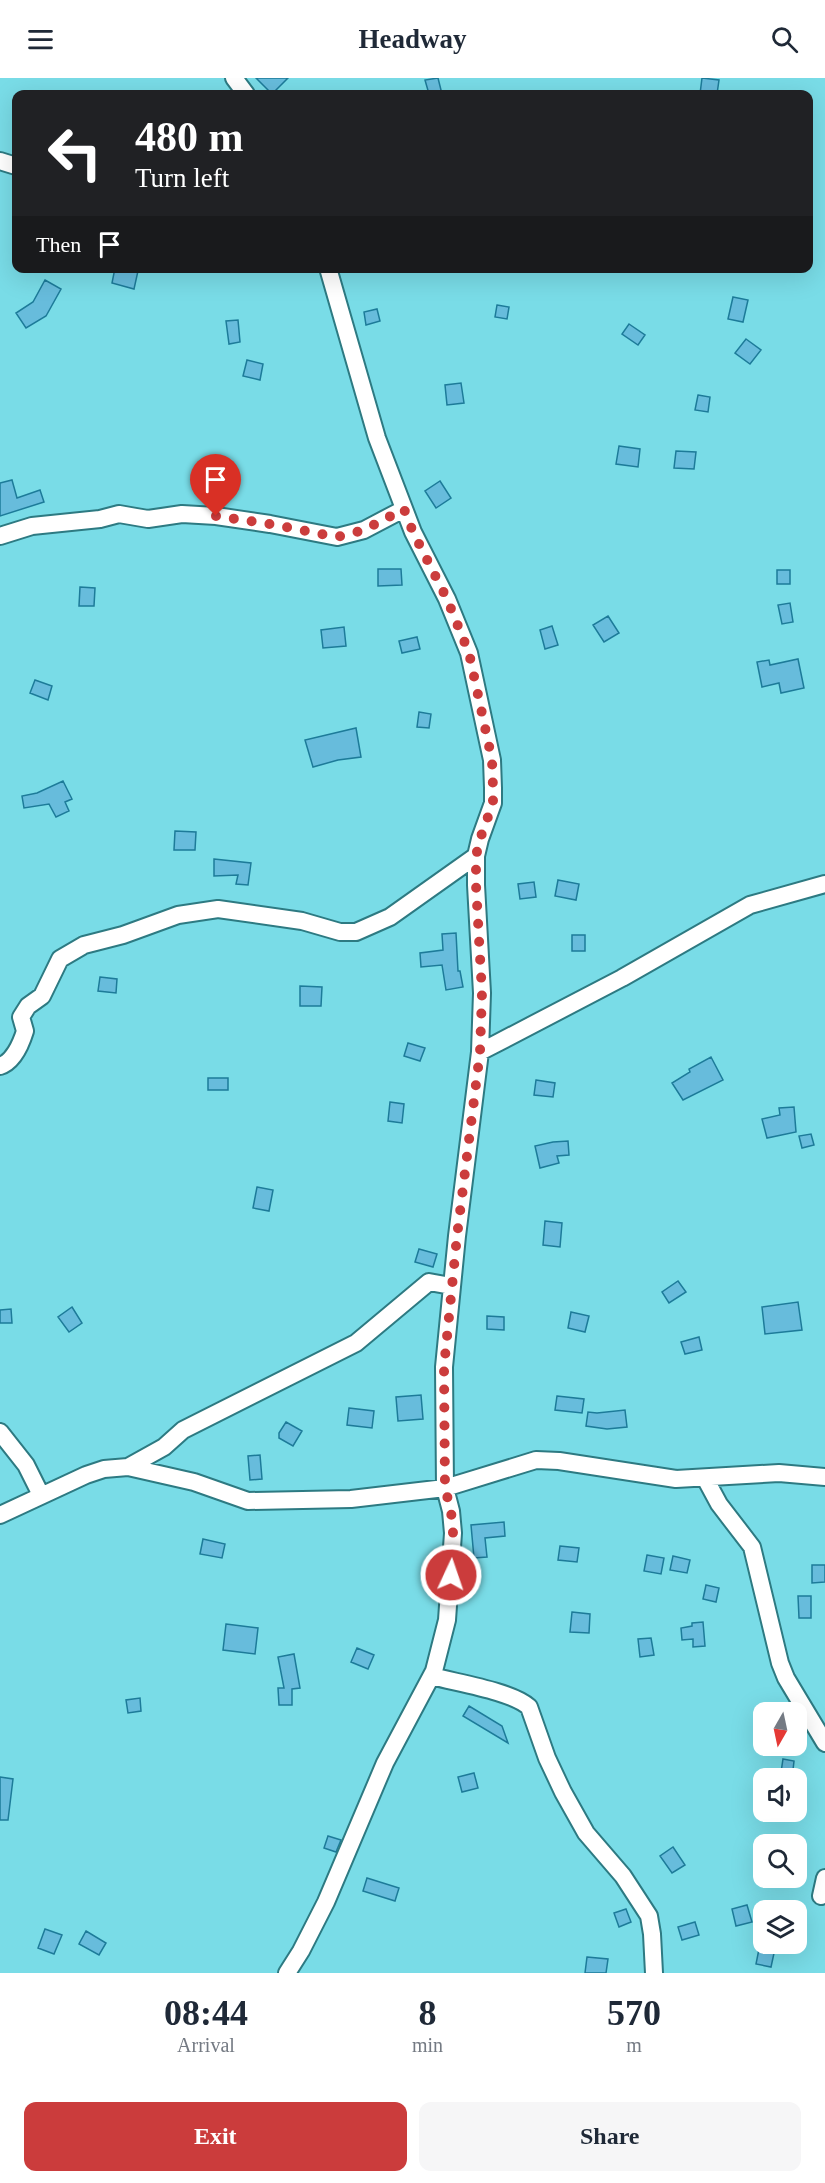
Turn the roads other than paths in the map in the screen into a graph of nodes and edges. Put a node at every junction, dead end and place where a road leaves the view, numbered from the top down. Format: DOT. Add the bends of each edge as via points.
graph roads {
  1 [pos="329,273"];
  2 [pos="404,509"];
  3 [pos="0,536"];
  4 [pos="476,856"];
  5 [pos="825,884"];
  6 [pos="480,1052"];
  7 [pos="0,1066"];
  8 [pos="451,1286"];
  9 [pos="0,1432"];
  10 [pos="128,1467"];
  11 [pos="825,1477"];
  12 [pos="705,1478"];
  13 [pos="445,1488"];
  14 [pos="41,1495"];
  15 [pos="0,1515"];
  16 [pos="432,1676"];
  17 [pos="825,1743"];
  18 [pos="825,1878"];
  19 [pos="821,1896"];
  20 [pos="287,1973"];
  21 [pos="654,1973"];
  1 -- 2 [label="street" via="378,438"];
  2 -- 3 [label="street" via="364,530 337,537 270,524 182,514 148,519 119,514 32,526"];
  2 -- 4 [label="street" via="469,653 492,760 493,803"];
  4 -- 6 [label="street" via="482,993"];
  4 -- 7 [label="street" via="390,916 356,932 218,909 178,915 84,945 60,959 42,996 21,1017 25,1031 16,1051 7,1064"];
  5 -- 6 [label="street" via="750,905"];
  6 -- 8 [label="street"];
  8 -- 10 [label="street" via="429,1282 356,1343 183,1430 164,1447"];
  8 -- 13 [label="street" via="444,1367"];
  9 -- 14 [label="street" via="26,1465"];
  10 -- 13 [label="street" via="194,1482 248,1501 351,1499"];
  10 -- 14 [label="street" via="104,1469"];
  11 -- 12 [label="street" via="779,1473"];
  12 -- 13 [label="street" via="676,1479 536,1460"];
  12 -- 17 [label="street" via="719,1504 752,1547 780,1663"];
  13 -- 16 [label="street" via="453,1533 450,1586 447,1620"];
  14 -- 15 [label="street"];
  16 -- 20 [label="street" via="385,1763 326,1902"];
  16 -- 21 [label="street" via="508,1696 529,1707 547,1758 586,1833 623,1876 649,1917"];
  18 -- 19 [label="street"];
}
